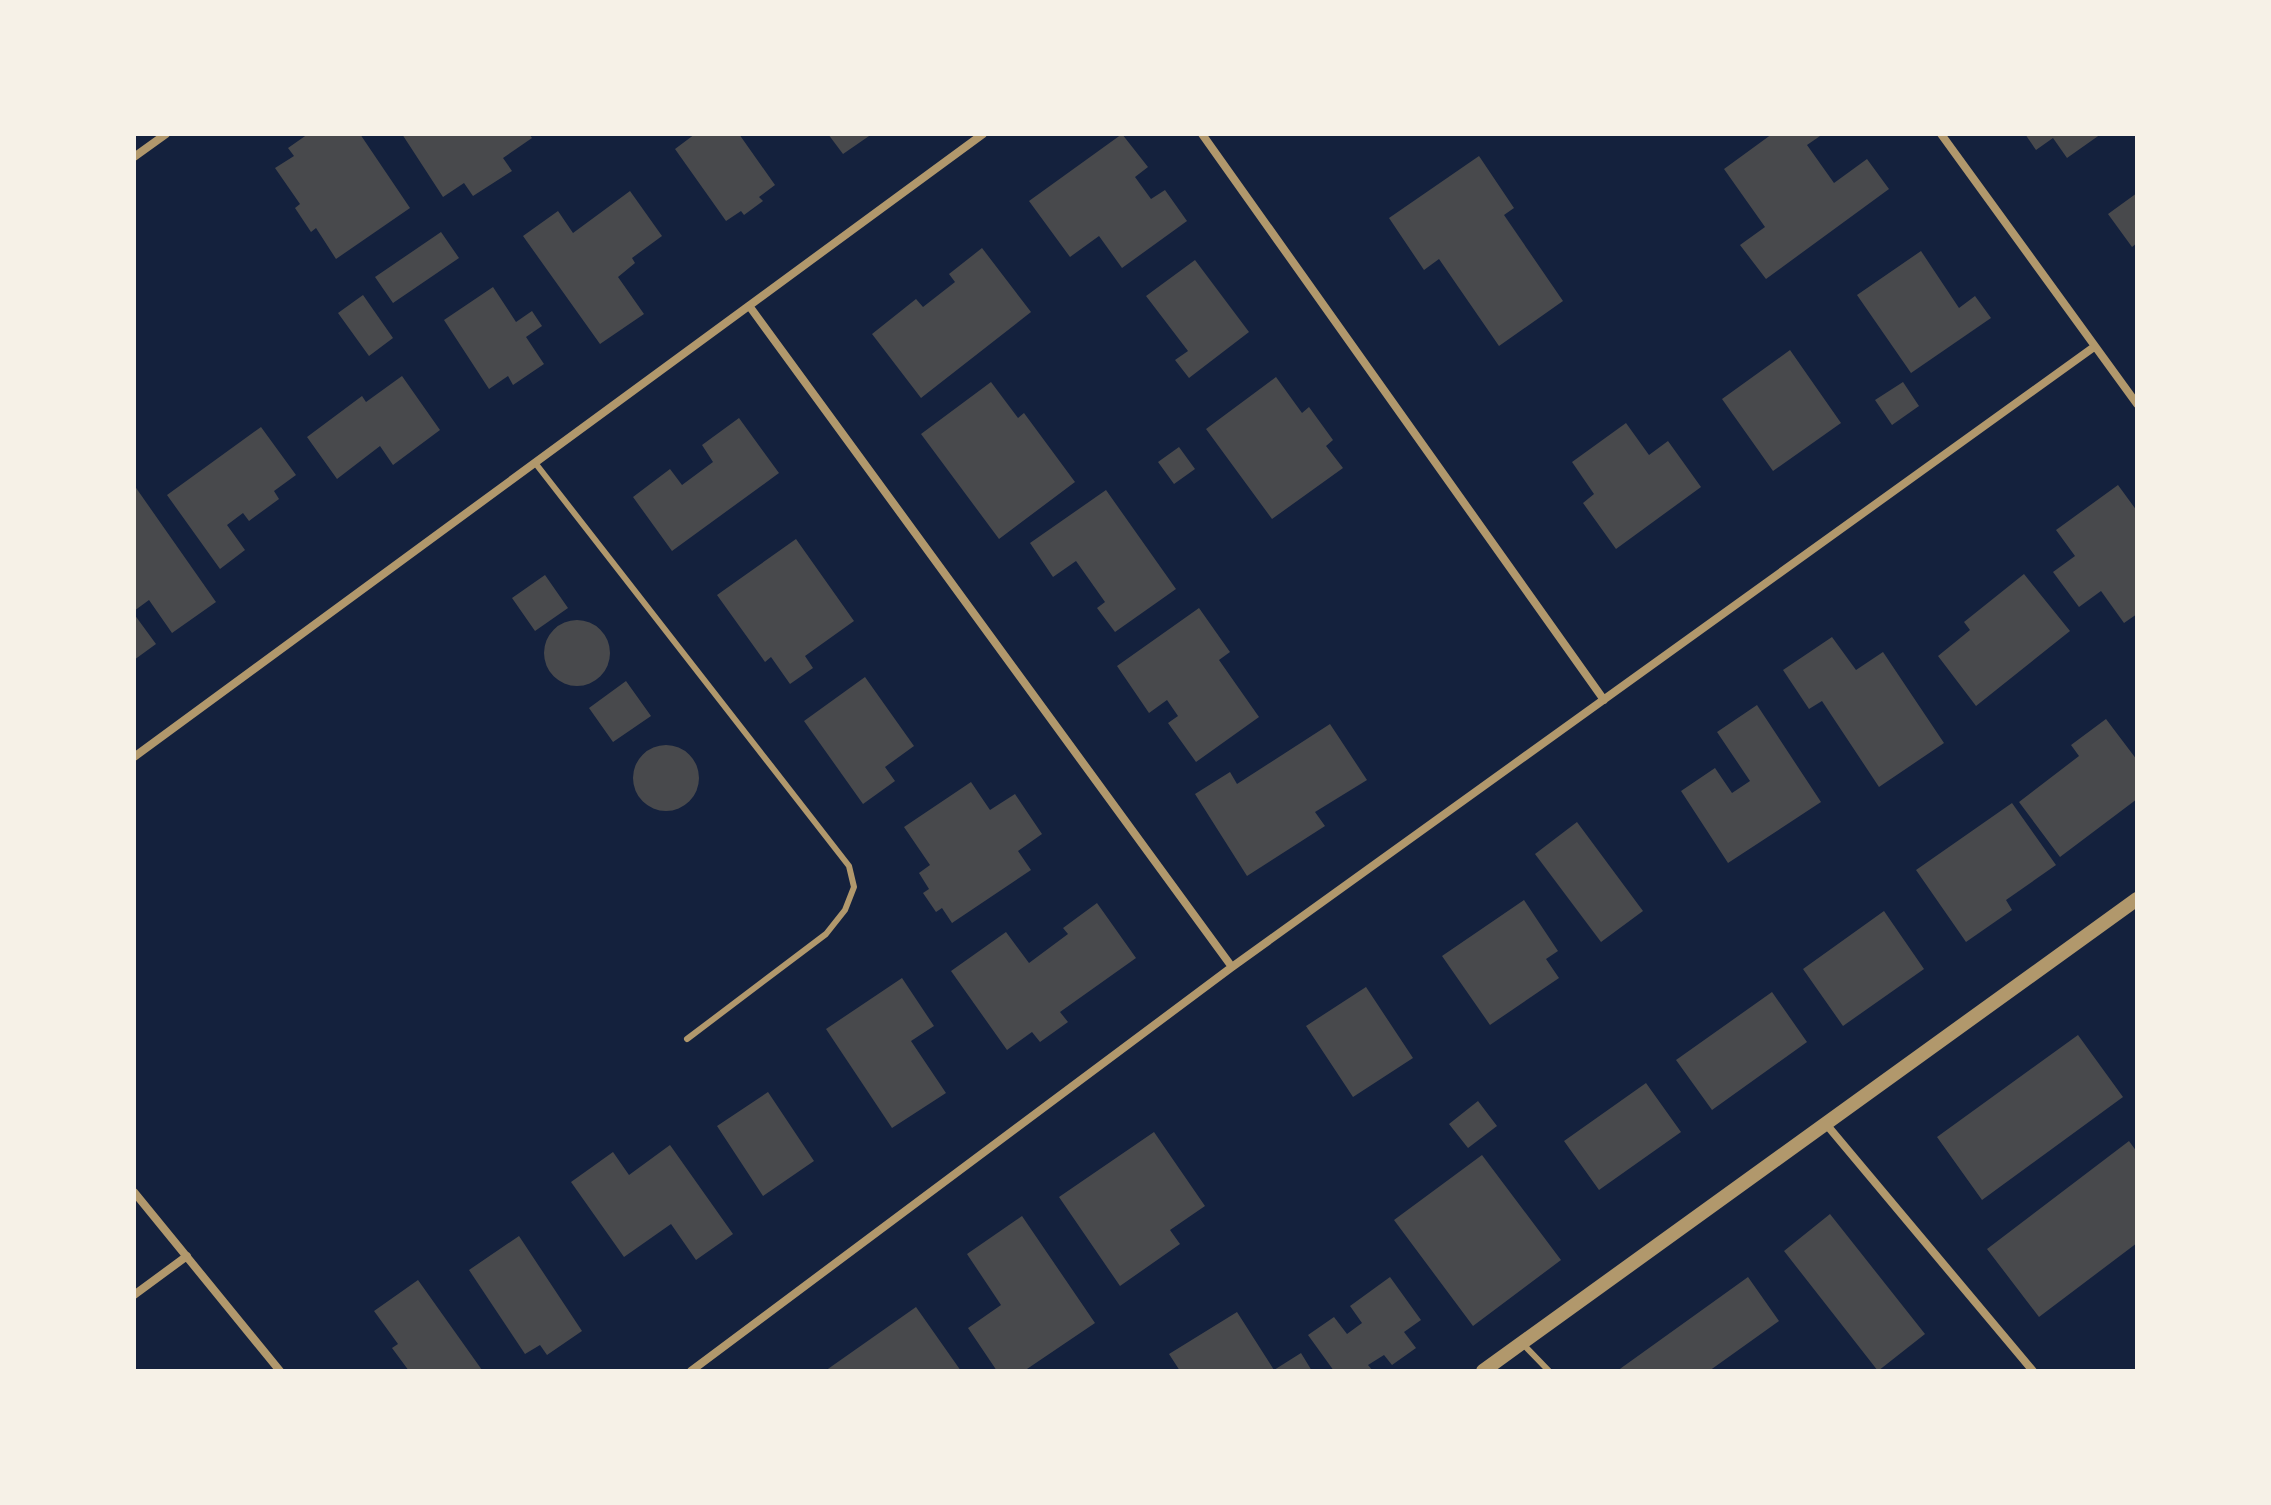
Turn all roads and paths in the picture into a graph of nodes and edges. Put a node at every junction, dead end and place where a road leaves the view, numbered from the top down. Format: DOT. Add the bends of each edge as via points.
graph roads {
  1 [pos="166,134"];
  2 [pos="983,134"];
  3 [pos="1202,134"];
  4 [pos="1941,134"];
  5 [pos="134,157"];
  6 [pos="750,307"];
  7 [pos="2094,347"];
  8 [pos="2137,404"];
  9 [pos="536,464"];
  10 [pos="1604,700"];
  11 [pos="134,757"];
  12 [pos="2137,899"];
  13 [pos="1232,967"];
  14 [pos="687,1039"];
  15 [pos="1826,1124"];
  16 [pos="134,1192"];
  17 [pos="187,1256"];
  18 [pos="134,1295"];
  19 [pos="1522,1343"];
  20 [pos="280,1371"];
  21 [pos="691,1371"];
  22 [pos="1483,1371"];
  23 [pos="1549,1371"];
  24 [pos="2033,1371"];
  1 -- 5 [label="street"];
  2 -- 6 [label="street"];
  3 -- 10 [label="street"];
  4 -- 7 [label="street"];
  6 -- 9 [label="street"];
  6 -- 13 [label="street"];
  7 -- 8 [label="street"];
  7 -- 10 [label="street"];
  9 -- 11 [label="street"];
  9 -- 14 [label="lane" via="849,866 854,887 845,910 826,934"];
  10 -- 13 [label="street"];
  12 -- 15 [label="street"];
  13 -- 21 [label="street"];
  15 -- 19 [label="street"];
  15 -- 24 [label="street"];
  16 -- 17 [label="street"];
  17 -- 18 [label="street"];
  17 -- 20 [label="street"];
  19 -- 22 [label="street"];
  19 -- 23 [label="lane"];
}
